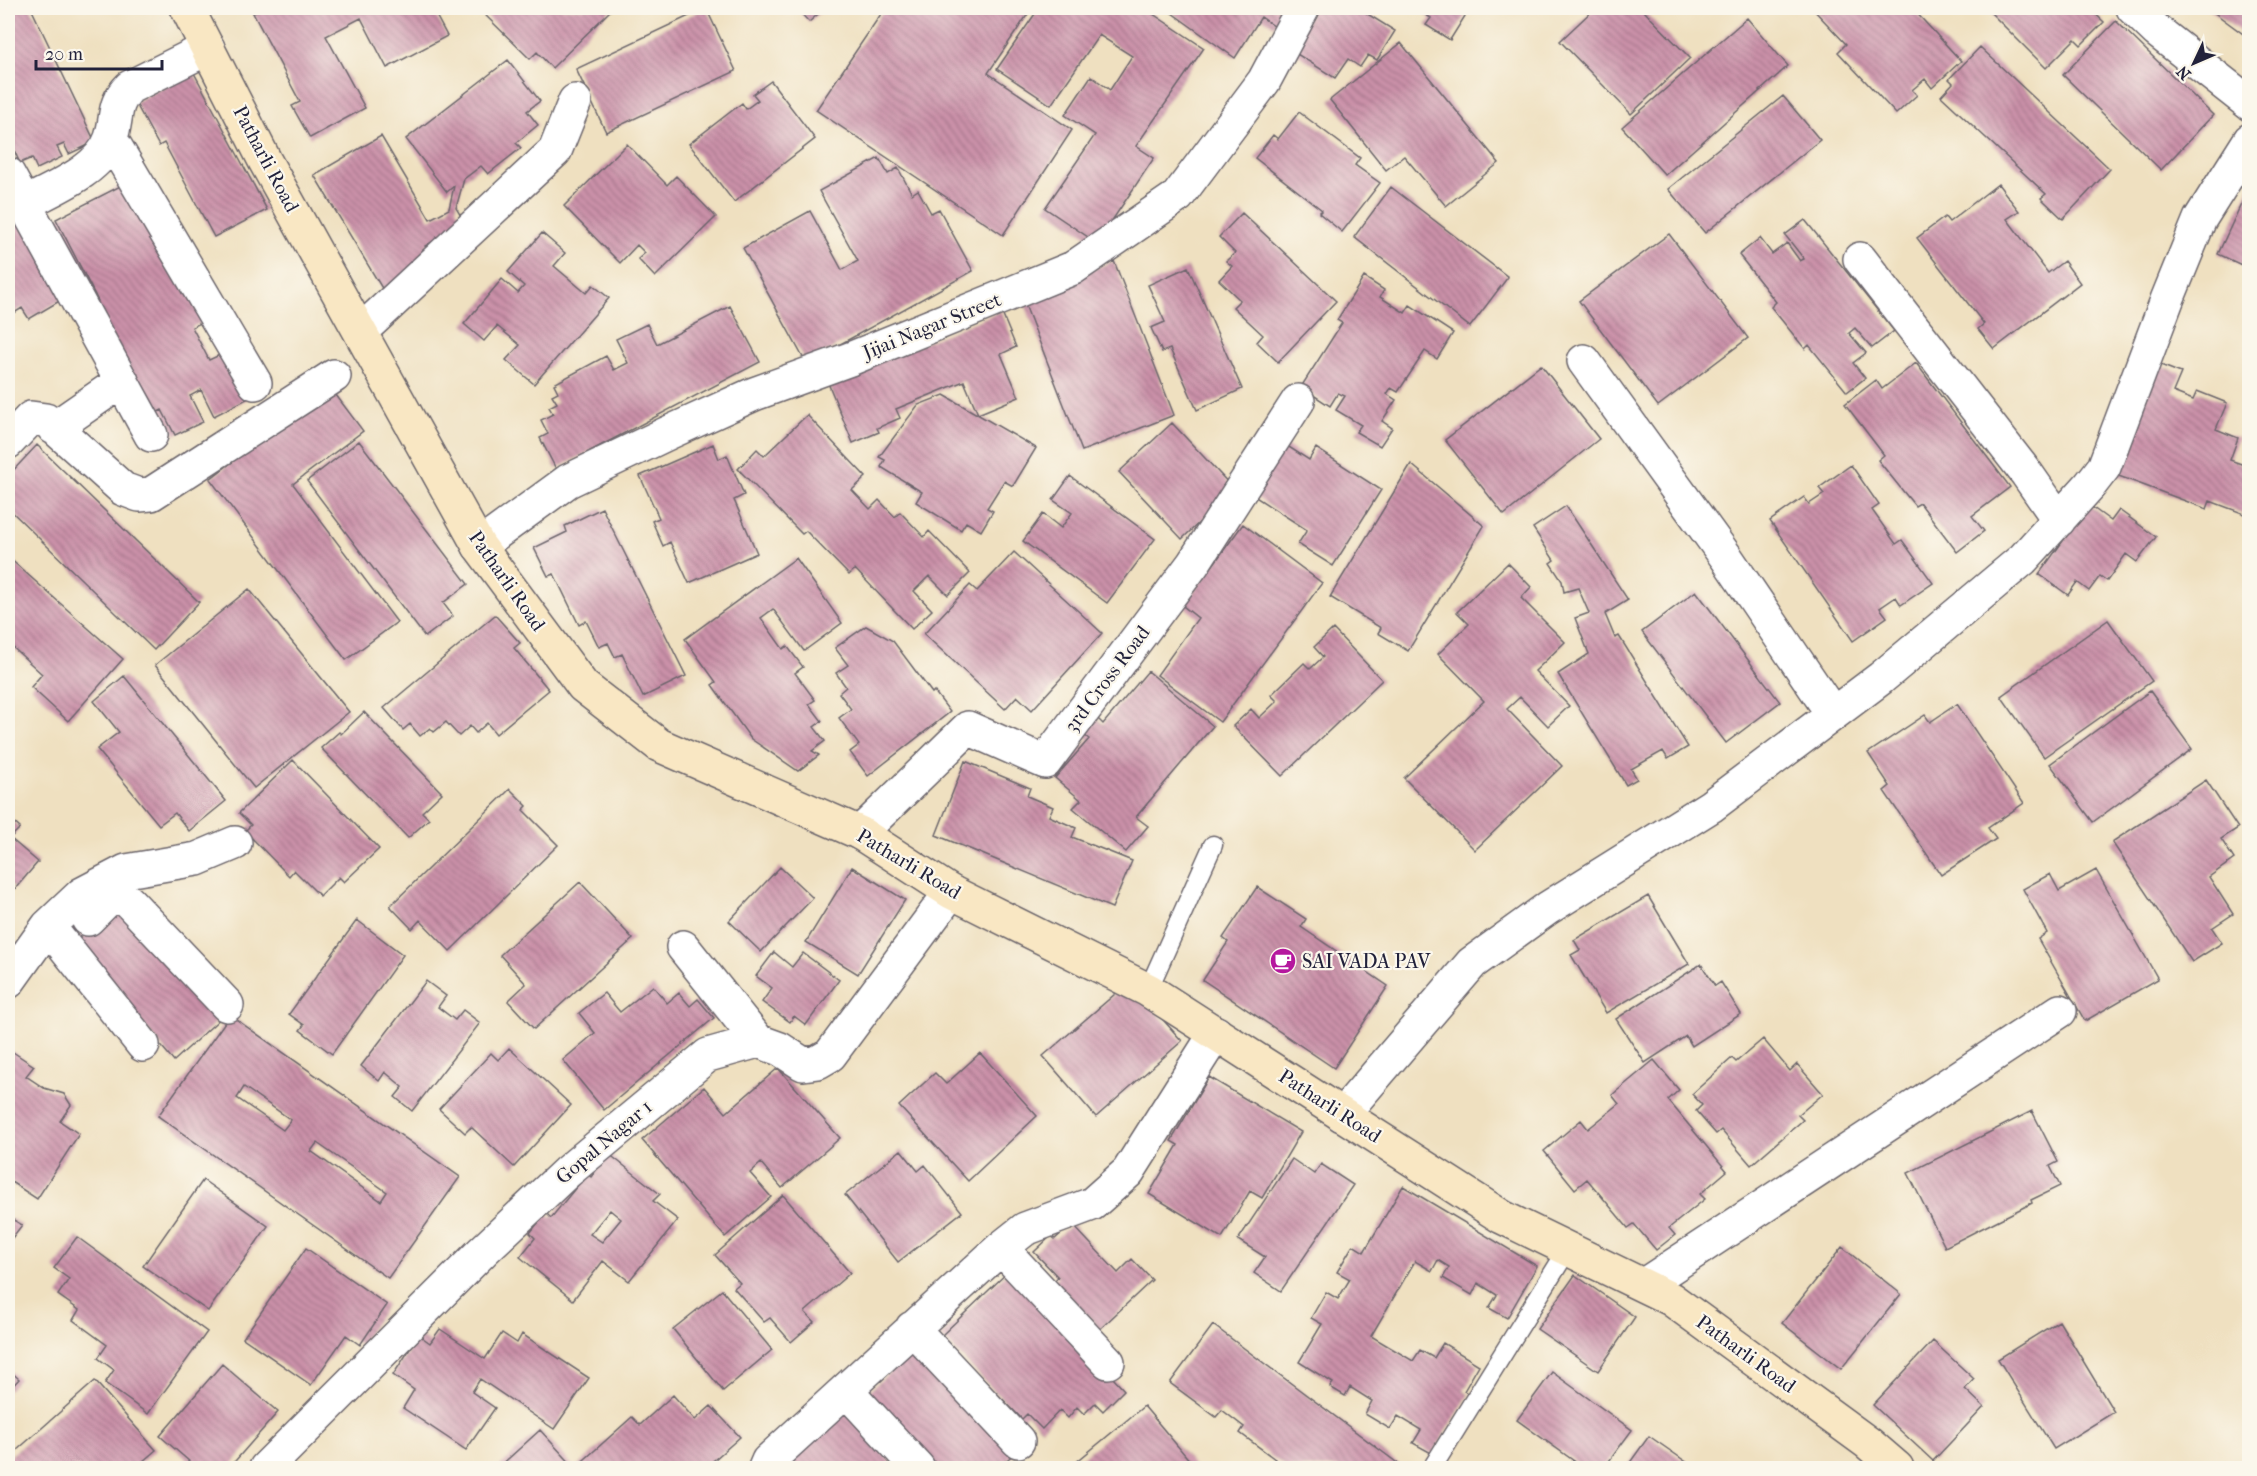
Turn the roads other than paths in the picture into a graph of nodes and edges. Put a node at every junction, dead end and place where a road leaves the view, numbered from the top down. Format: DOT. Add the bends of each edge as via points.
graph roads {
  1 [pos="187,8"];
  2 [pos="1303,8"];
  3 [pos="2133,8"];
  4 [pos="208,48"];
  5 [pos="575,101"];
  6 [pos="2250,104"];
  7 [pos="111,139"];
  8 [pos="2250,140"];
  9 [pos="8,174"];
  10 [pos="24,204"];
  11 [pos="1860,259"];
  12 [pos="361,331"];
  13 [pos="1584,361"];
  14 [pos="334,376"];
  15 [pos="122,381"];
  16 [pos="255,383"];
  17 [pos="1298,400"];
  18 [pos="54,428"];
  19 [pos="151,435"];
  20 [pos="8,442"];
  21 [pos="2060,520"];
  22 [pos="479,546"];
  23 [pos="1832,713"];
  24 [pos="860,833"];
  25 [pos="235,843"];
  26 [pos="1213,845"];
  27 [pos="951,892"];
  28 [pos="55,935"];
  29 [pos="683,946"];
  30 [pos="8,982"];
  31 [pos="1148,990"];
  32 [pos="227,1005"];
  33 [pos="2060,1011"];
  34 [pos="1216,1033"];
  35 [pos="758,1041"];
  36 [pos="143,1045"];
  37 [pos="1342,1114"];
  38 [pos="1000,1248"];
  39 [pos="1568,1249"];
  40 [pos="1644,1286"];
  41 [pos="916,1325"];
  42 [pos="1108,1362"];
  43 [pos="846,1390"];
  44 [pos="1016,1430"];
  45 [pos="266,1468"];
  46 [pos="765,1468"];
  47 [pos="918,1468"];
  48 [pos="1432,1468"];
  49 [pos="1897,1468"];
  1 -- 4 [label="street, Patharli Road"];
  2 -- 22 [label="street, Jijai Nagar Street" via="1264,81 1178,196 1073,268 754,394 668,433 568,481"];
  3 -- 6 [label="street"];
  4 -- 7 [label="street" via="130,87 116,107"];
  4 -- 12 [label="street, Patharli Road" via="265,161"];
  5 -- 12 [label="street" via="555,151"];
  7 -- 10 [label="street" via="91,167"];
  7 -- 16 [label="street"];
  8 -- 21 [label="street" via="2200,219 2104,467"];
  9 -- 10 [label="street"];
  10 -- 15 [label="street"];
  11 -- 21 [label="street"];
  12 -- 22 [label="street, Patharli Road"];
  13 -- 23 [label="street" via="1726,557"];
  14 -- 18 [label="street" via="151,494 139,495 123,489"];
  15 -- 18 [label="street"];
  15 -- 19 [label="street"];
  17 -- 24 [label="street, 3rd Cross Road" via="1192,564 1045,762 968,728"];
  18 -- 20 [label="street" via="46,420 31,418"];
  21 -- 23 [label="street" via="2023,559 1881,678"];
  22 -- 24 [label="street, Patharli Road" via="583,686 659,745"];
  23 -- 37 [label="street" via="1710,806 1548,908 1472,963"];
  24 -- 27 [label="street, Patharli Road"];
  25 -- 28 [label="street" via="197,859 126,871 82,894"];
  26 -- 31 [label="lane"];
  27 -- 31 [label="street, Patharli Road"];
  27 -- 35 [label="street" via="830,1055 803,1064"];
  28 -- 30 [label="street"];
  28 -- 32 [label="street" via="117,896 128,901"];
  28 -- 36 [label="street"];
  29 -- 35 [label="street"];
  31 -- 34 [label="street, Patharli Road"];
  33 -- 40 [label="street"];
  34 -- 37 [label="street, Patharli Road"];
  34 -- 38 [label="street" via="1128,1173 1092,1204 1025,1229"];
  35 -- 45 [label="street, Gopal Nagar 1" via="708,1055 567,1172"];
  37 -- 39 [label="street, Patharli Road" via="1502,1216"];
  38 -- 41 [label="street"];
  38 -- 42 [label="street"];
  39 -- 40 [label="street, Patharli Road"];
  39 -- 48 [label="lane"];
  40 -- 49 [label="street, Patharli Road" via="1671,1299"];
  41 -- 43 [label="street"];
  41 -- 44 [label="street"];
  43 -- 46 [label="street"];
  43 -- 47 [label="street"];
}
